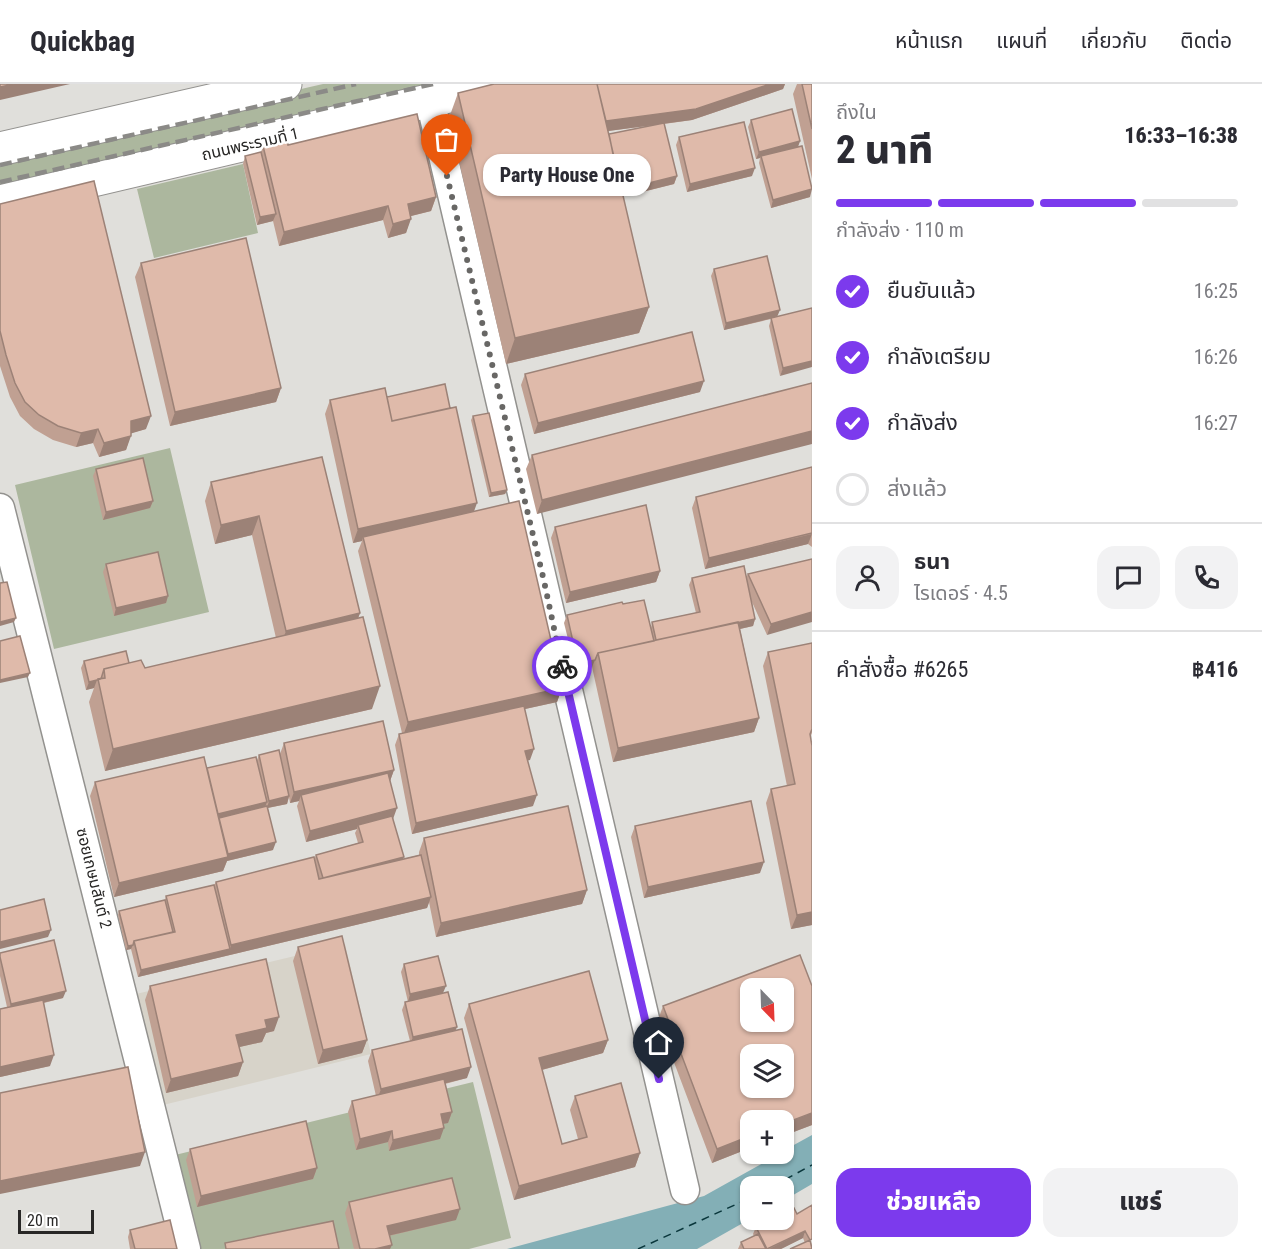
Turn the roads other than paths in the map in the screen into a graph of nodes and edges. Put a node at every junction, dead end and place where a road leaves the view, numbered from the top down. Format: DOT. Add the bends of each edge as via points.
graph roads {
  1 [pos="285,84"];
  2 [pos="500,84"];
  3 [pos="430,100"];
  4 [pos="0,149"];
  5 [pos="0,202"];
  6 [pos="0,508"];
  7 [pos="685,1190"];
  8 [pos="186,1249"];
  1 -- 4 [label="main road"];
  2 -- 3 [label="main road, ถนนพระรามที่ 1"];
  3 -- 5 [label="main road, ถนนพระรามที่ 1"];
  3 -- 7 [label="street"];
  6 -- 8 [label="street, ซอยเกษมสันต์ 2"];
}
